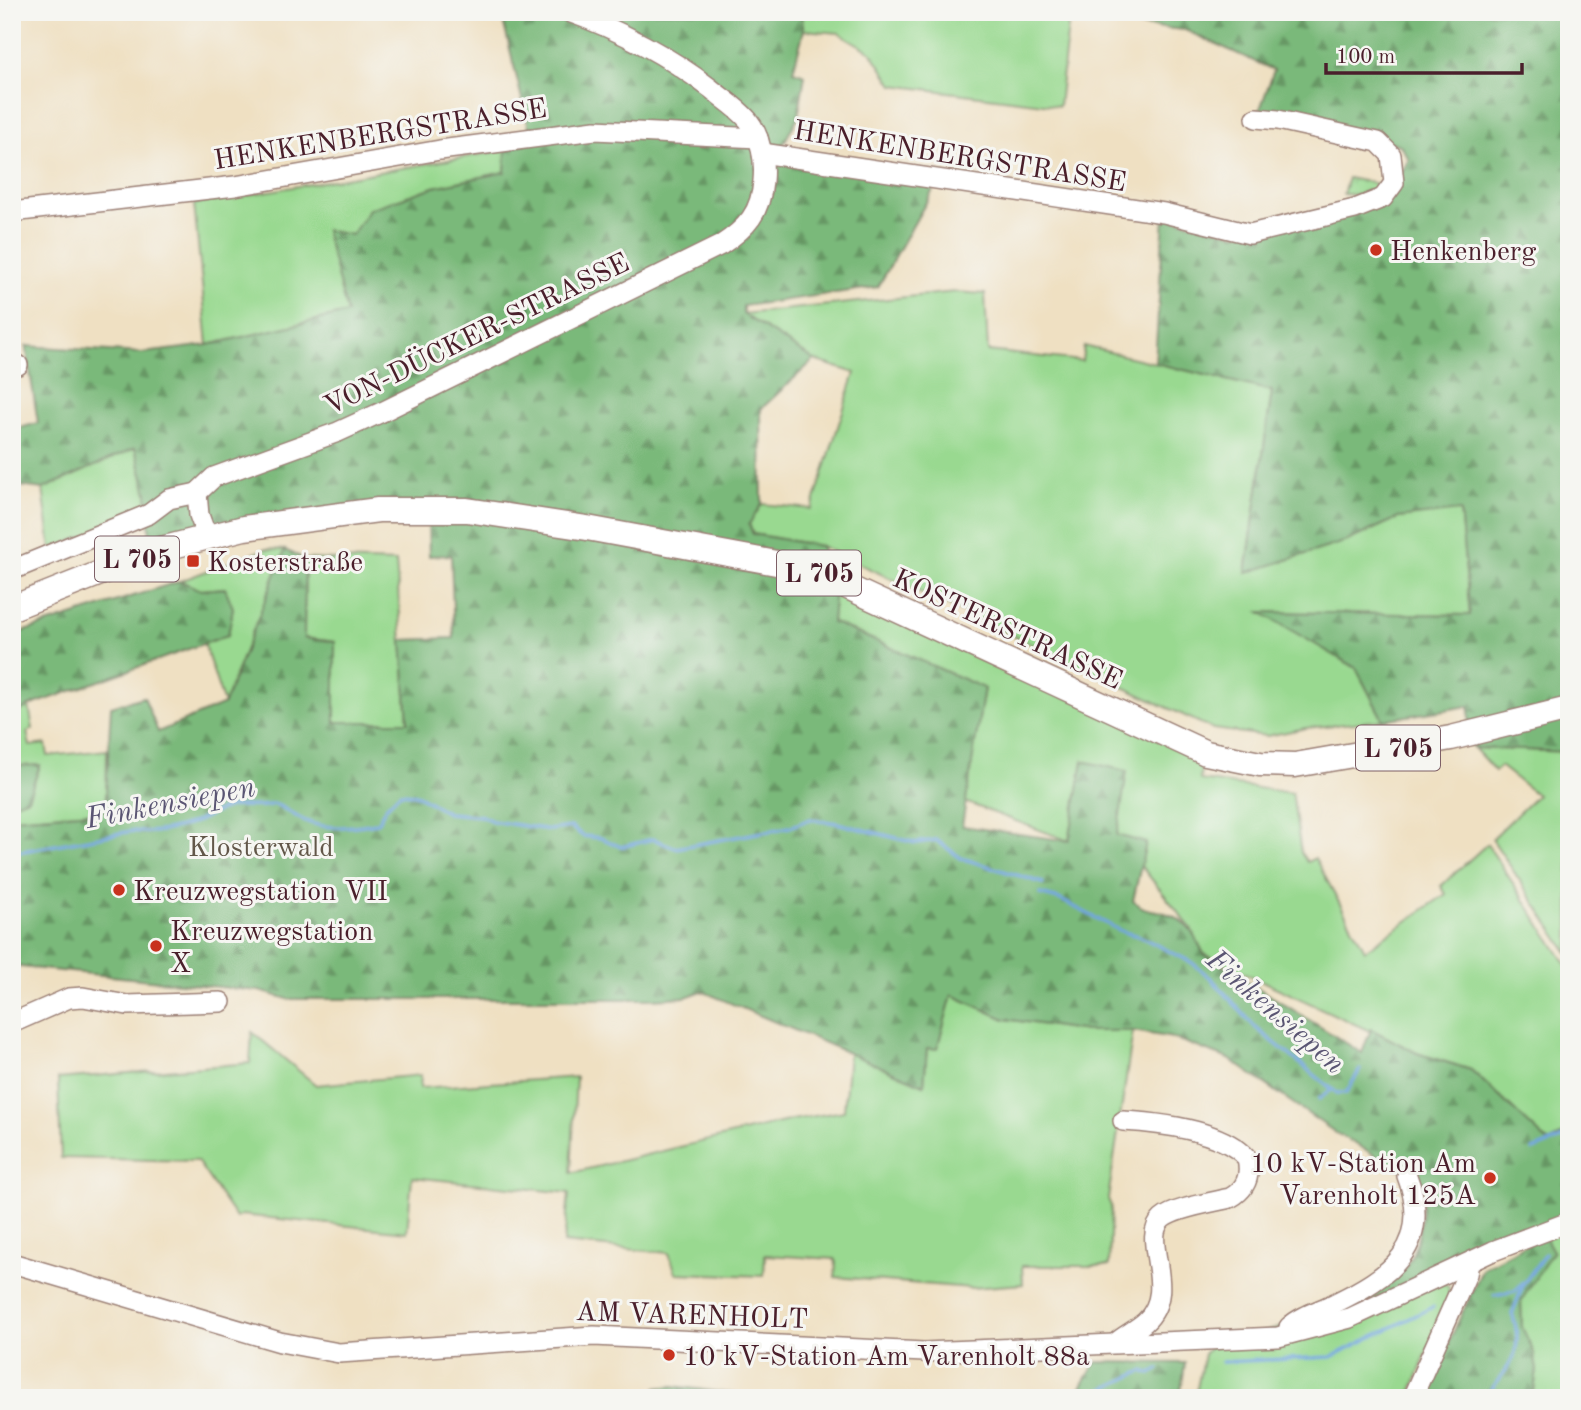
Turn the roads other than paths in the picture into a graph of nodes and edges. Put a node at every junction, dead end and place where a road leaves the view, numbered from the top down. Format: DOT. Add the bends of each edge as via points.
graph roads {
  1 [pos="569,12"];
  2 [pos="1256,118"];
  3 [pos="760,145"];
  4 [pos="12,212"];
  5 [pos="197,493"];
  6 [pos="206,537"];
  7 [pos="12,570"];
  8 [pos="12,608"];
  9 [pos="1569,709"];
  10 [pos="221,1002"];
  11 [pos="12,1023"];
  12 [pos="1123,1121"];
  13 [pos="1407,1176"];
  14 [pos="1569,1223"];
  15 [pos="12,1263"];
  16 [pos="1469,1264"];
  17 [pos="1278,1337"];
  18 [pos="1117,1341"];
  19 [pos="1412,1398"];
  1 -- 3 [label="street" via="671,58 748,120"];
  2 -- 3 [label="street, HENKENBERGSTRASSE" via="1378,142 1391,155 1391,191 1368,205 1250,234 1164,213"];
  3 -- 4 [label="street, HENKENBERGSTRASSE" via="648,131 583,131 440,150 235,186"];
  3 -- 5 [label="street, VON-DÜCKER-STRASSE" via="764,170 759,206 743,229 721,245 338,432 214,477"];
  5 -- 6 [label="street"];
  5 -- 7 [label="street" via="169,499 149,514"];
  6 -- 8 [label="main road, KOSTERSTRASSE / L 705" via="161,549"];
  6 -- 9 [label="main road, KOSTERSTRASSE / L 705" via="265,524 379,510 467,510 789,564 852,587 1206,753 1260,764 1342,759"];
  10 -- 11 [label="street" via="127,1005 69,998"];
  12 -- 18 [label="street" via="1172,1126 1233,1146 1247,1158 1249,1176 1230,1198 1164,1217 1154,1240 1161,1288 1158,1303 1146,1321"];
  13 -- 17 [label="street" via="1415,1200 1415,1221 1406,1251 1388,1274 1295,1322"];
  14 -- 16 [label="street, AM VARENHOLT"];
  15 -- 18 [label="street, AM VARENHOLT" via="280,1342 339,1353 594,1336 886,1352"];
  16 -- 17 [label="street, AM VARENHOLT" via="1350,1318"];
  16 -- 19 [label="street"];
  17 -- 18 [label="street, AM VARENHOLT"];
}
